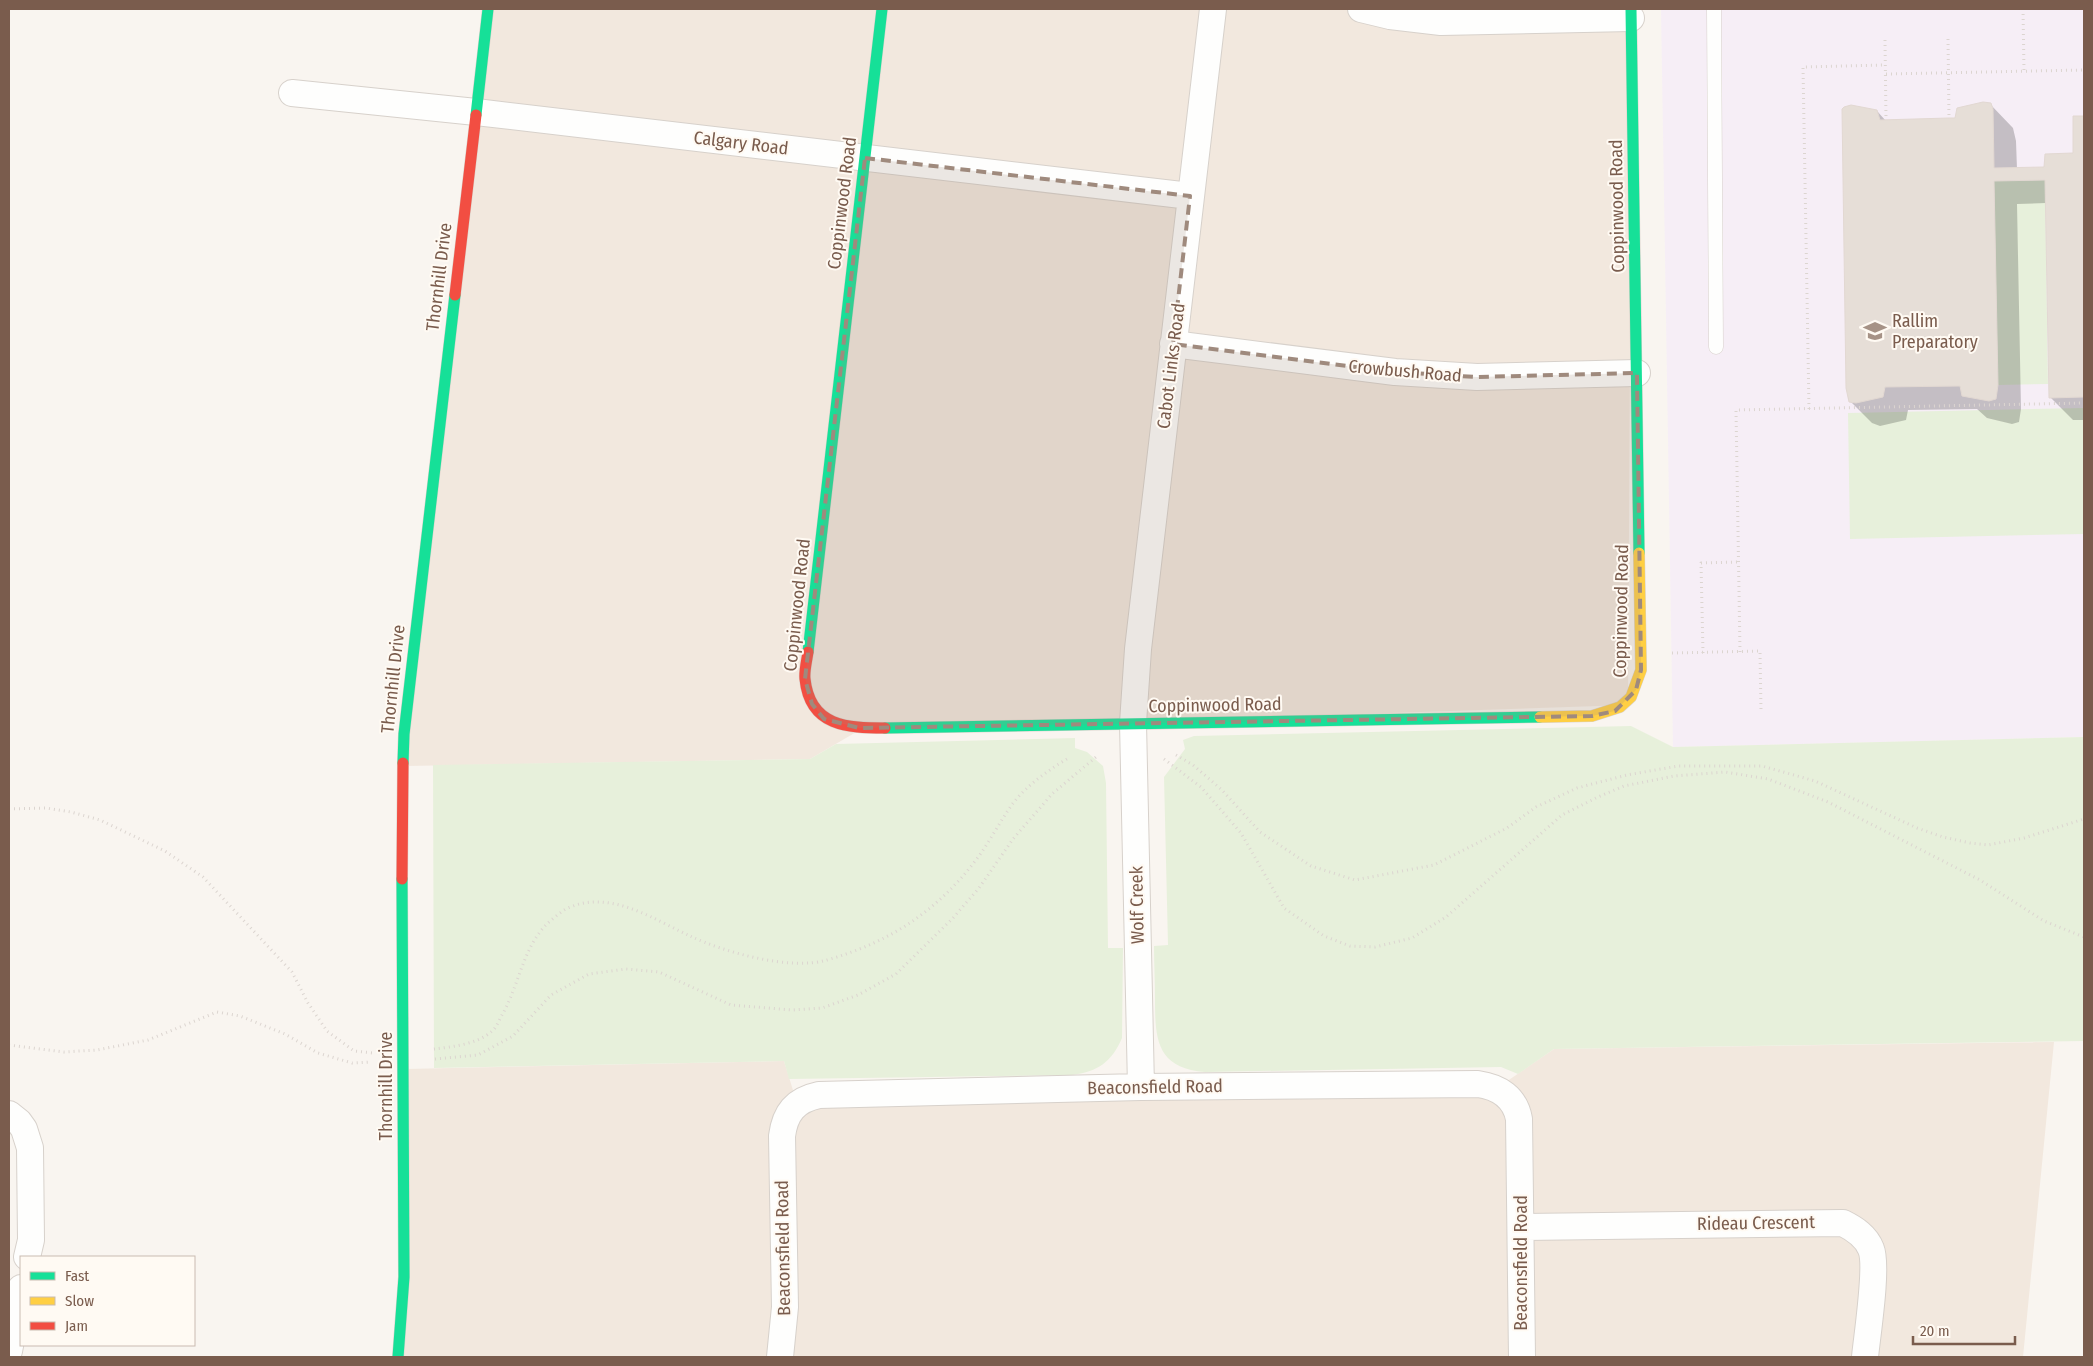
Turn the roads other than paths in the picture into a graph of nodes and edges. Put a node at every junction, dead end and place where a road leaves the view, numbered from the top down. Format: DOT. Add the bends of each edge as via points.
graph roads {
  1 [pos="488,9"];
  2 [pos="882,9"];
  3 [pos="1213,9"];
  4 [pos="1361,9"];
  5 [pos="1714,9"];
  6 [pos="1631,13"];
  7 [pos="292,93"];
  8 [pos="476,112"];
  9 [pos="865,158"];
  10 [pos="1190,196"];
  11 [pos="1173,344"];
  12 [pos="1716,347"];
  13 [pos="1637,374"];
  14 [pos="1133,724"];
  15 [pos="1141,1087"];
  16 [pos="9,1114"];
  17 [pos="1521,1227"];
  18 [pos="27,1256"];
  19 [pos="20,1293"];
  20 [pos="9,1351"];
  21 [pos="398,1357"];
  22 [pos="780,1357"];
  23 [pos="1522,1357"];
  24 [pos="1865,1357"];
  1 -- 8 [label="street, Thornhill Drive"];
  2 -- 9 [label="street, Coppinwood Road"];
  3 -- 10 [label="street, Cabot Links Road"];
  4 -- 6 [label="street" via="1441,22"];
  5 -- 12 [label="lane"];
  6 -- 13 [label="street, Coppinwood Road"];
  7 -- 8 [label="street, Calgary Road"];
  8 -- 9 [label="street, Calgary Road"];
  8 -- 21 [label="street, Thornhill Drive" via="404,734 404,1277"];
  9 -- 10 [label="street, Calgary Road"];
  9 -- 14 [label="street, Coppinwood Road" via="805,678 812,704 824,719 860,728"];
  10 -- 11 [label="street, Cabot Links Road"];
  11 -- 13 [label="street, Crowbush Road" via="1404,373 1477,377"];
  11 -- 14 [label="street, Cabot Links Road" via="1138,649"];
  13 -- 14 [label="street, Coppinwood Road" via="1641,670 1636,690 1615,711 1592,716"];
  14 -- 15 [label="street, Wolf Creek"];
  15 -- 17 [label="street, Beaconsfield Road" via="1478,1084 1497,1089 1512,1101 1519,1119"];
  15 -- 22 [label="street, Beaconsfield Road" via="819,1094 797,1103 784,1122 782,1136 785,1307"];
  16 -- 18 [label="street" via="24,1129 30,1148 31,1240"];
  17 -- 23 [label="street, Beaconsfield Road"];
  17 -- 24 [label="street, Rideau Crescent" via="1843,1223 1854,1228 1872,1249"];
  19 -- 20 [label="street"];
}
